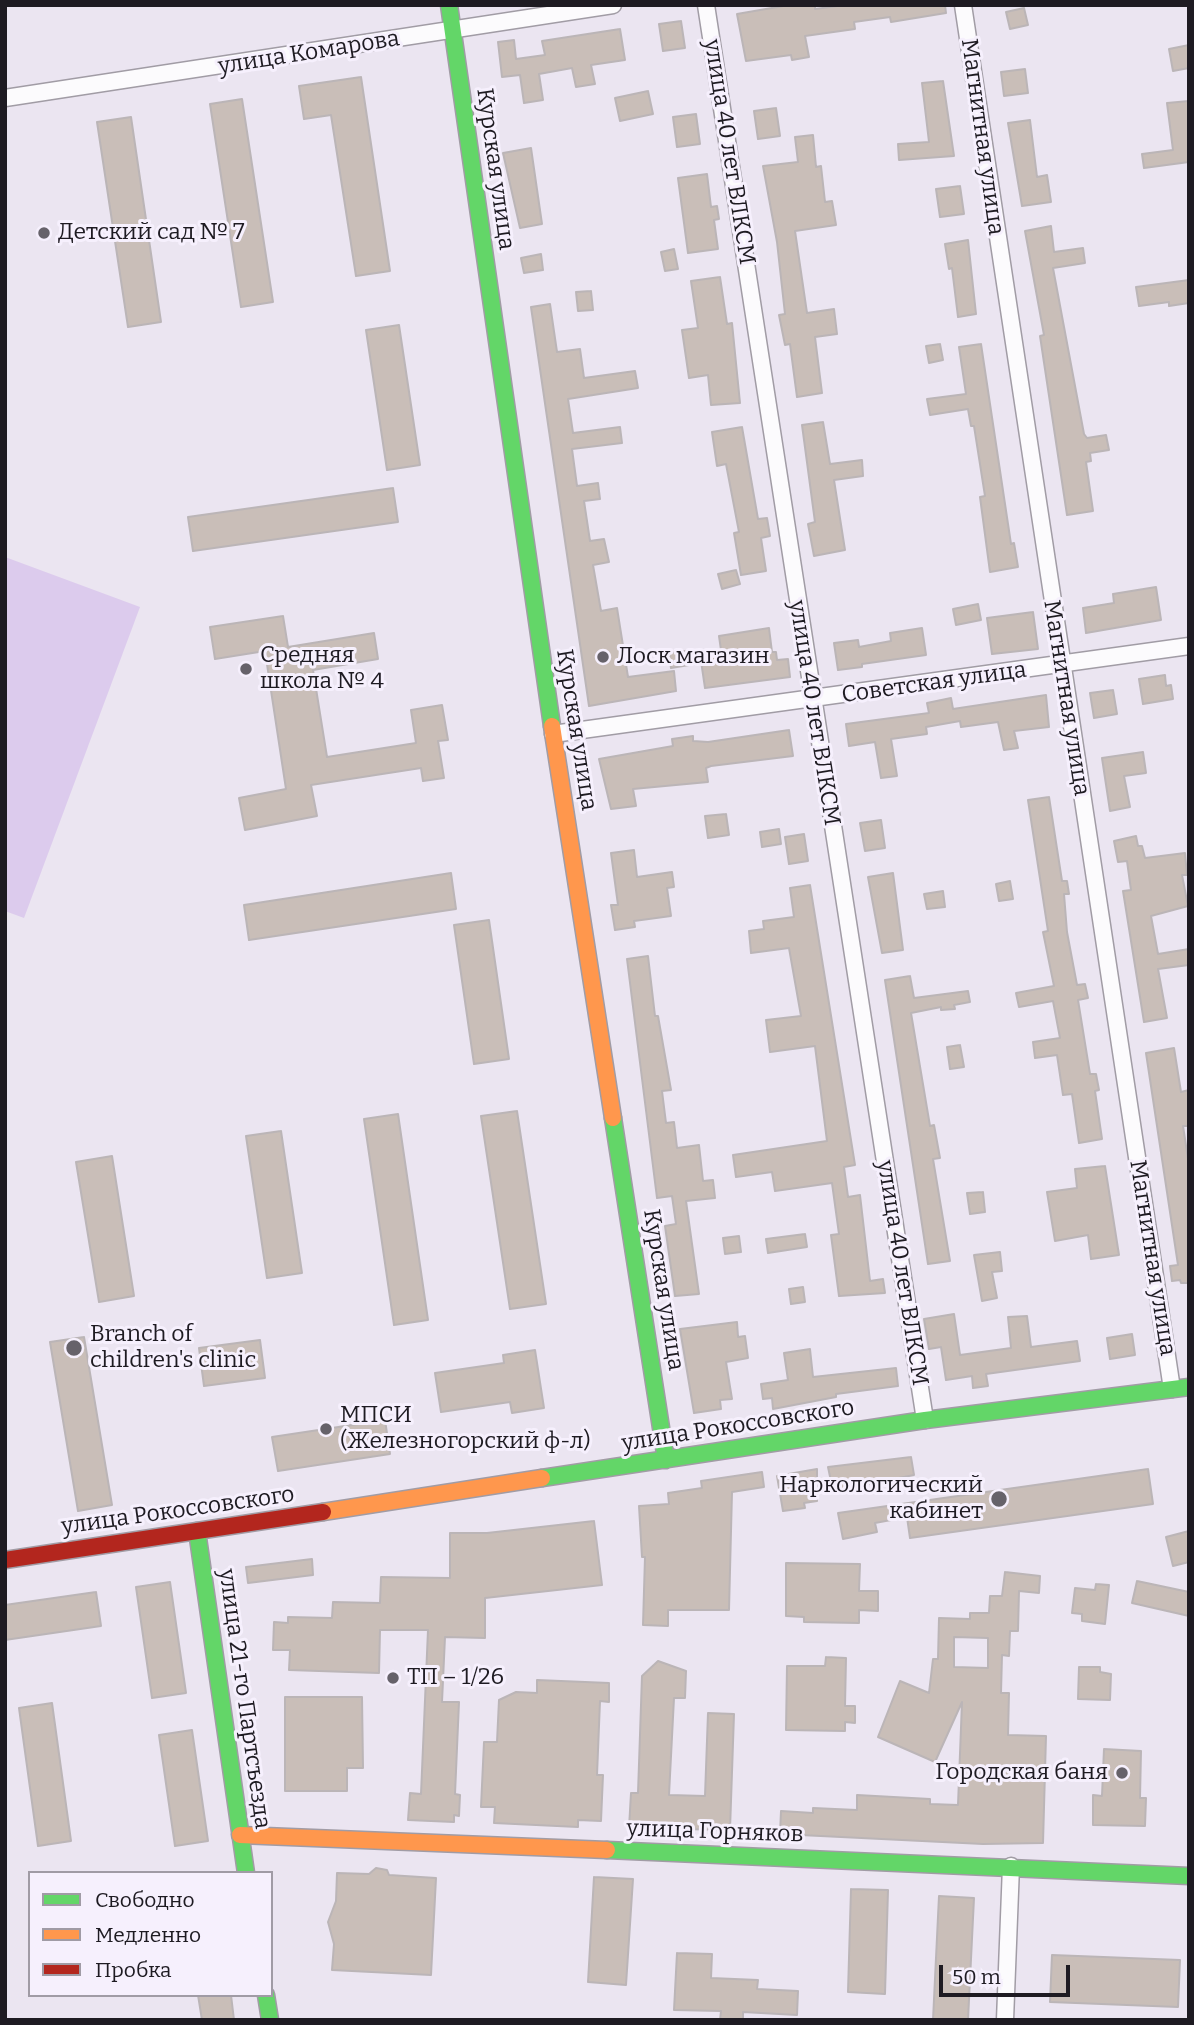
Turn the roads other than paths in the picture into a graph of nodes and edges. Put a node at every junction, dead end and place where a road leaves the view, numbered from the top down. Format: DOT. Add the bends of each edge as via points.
graph roads {
  1 [pos="449,5"];
  2 [pos="613,5"];
  3 [pos="706,5"];
  4 [pos="963,5"];
  5 [pos="453,31"];
  6 [pos="5,98"];
  7 [pos="1189,646"];
  8 [pos="1061,666"];
  9 [pos="812,700"];
  10 [pos="553,734"];
  11 [pos="1189,1387"];
  12 [pos="1172,1389"];
  13 [pos="925,1420"];
  14 [pos="666,1460"];
  15 [pos="197,1531"];
  16 [pos="5,1560"];
  17 [pos="240,1835"];
  18 [pos="1012,1866"];
  19 [pos="246,1871"];
  20 [pos="1189,1876"];
  21 [pos="266,1997"];
  22 [pos="270,2020"];
  23 [pos="1005,2020"];
  1 -- 5 [label="main road, Курская улица"];
  2 -- 5 [label="street, улица Комарова"];
  3 -- 9 [label="street, улица 40 лет ВЛКСМ"];
  4 -- 8 [label="street, Магнитная улица"];
  5 -- 6 [label="street, улица Комарова"];
  5 -- 10 [label="main road, Курская улица"];
  7 -- 8 [label="street, Советская улица"];
  8 -- 9 [label="street, Советская улица"];
  8 -- 12 [label="street, Магнитная улица"];
  9 -- 10 [label="street, Советская улица"];
  9 -- 13 [label="street, улица 40 лет ВЛКСМ"];
  10 -- 14 [label="main road, Курская улица"];
  11 -- 12 [label="main road, улица Рокоссовского"];
  12 -- 13 [label="main road, улица Рокоссовского"];
  13 -- 14 [label="main road, улица Рокоссовского"];
  14 -- 15 [label="main road, улица Рокоссовского"];
  15 -- 16 [label="main road, улица Рокоссовского"];
  15 -- 17 [label="main road, улица 21-го Партсъезда"];
  17 -- 18 [label="main road, улица Горняков"];
  17 -- 19 [label="main road, улица 21-го Партсъезда"];
  18 -- 20 [label="main road, улица Горняков"];
  18 -- 23 [label="street"];
  21 -- 22 [label="main road"];
}
